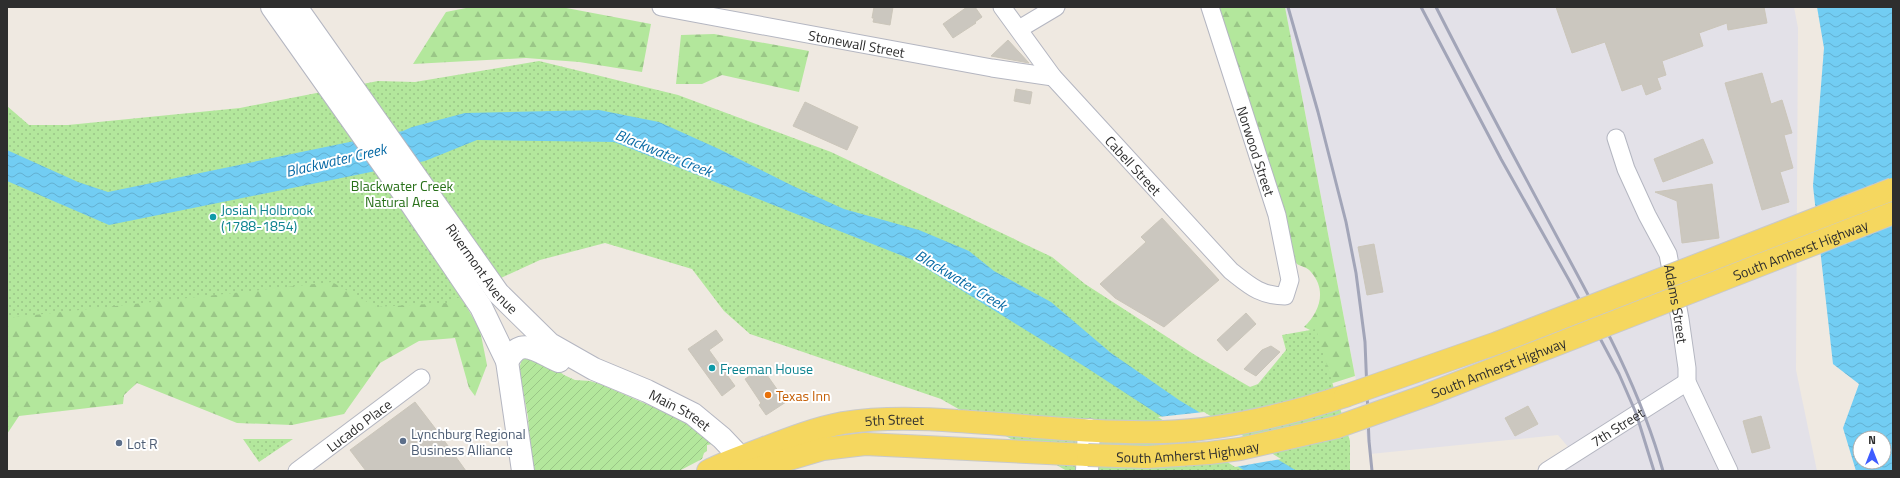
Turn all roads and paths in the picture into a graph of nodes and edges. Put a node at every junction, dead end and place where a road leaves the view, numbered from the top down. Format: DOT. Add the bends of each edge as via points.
graph roads {
  1 [pos="272,7"];
  2 [pos="296,7"];
  3 [pos="668,7"];
  4 [pos="1002,7"];
  5 [pos="1056,7"];
  6 [pos="1210,7"];
  7 [pos="1019,29"];
  8 [pos="1053,76"];
  9 [pos="1616,138"];
  10 [pos="1893,189"];
  11 [pos="1893,213"];
  12 [pos="1285,296"];
  13 [pos="507,361"];
  14 [pos="594,369"];
  15 [pos="421,378"];
  16 [pos="1687,382"];
  17 [pos="1088,430"];
  18 [pos="1088,463"];
  19 [pos="748,467"];
  20 [pos="297,471"];
  21 [pos="523,471"];
  22 [pos="708,471"];
  23 [pos="1547,471"];
  24 [pos="1730,471"];
  1 -- 13 [label="main road, Rivermont Avenue" via="481,307"];
  2 -- 14 [label="main road, Rivermont Avenue" via="498,293 550,344"];
  3 -- 8 [label="street, Stonewall Street" via="992,68"];
  4 -- 7 [label="street, Cabell Street"];
  5 -- 7 [label="street"];
  6 -- 12 [label="street, Norwood Street" via="1277,215 1290,280"];
  7 -- 8 [label="street, Cabell Street"];
  8 -- 12 [label="street, Cabell Street" via="1231,271 1256,290 1272,296"];
  9 -- 16 [label="street, Adams Street" via="1632,182 1668,254 1680,319"];
  10 -- 17 [label="main road, South Amherst Highway, bridge" via="1496,343 1313,406 1241,423 1190,430"];
  11 -- 18 [label="main road, South Amherst Highway, bridge" via="1449,386 1336,427 1209,453 1146,456"];
  13 -- 14 [label="main road" via="518,349 524,347 534,348 547,357 569,365"];
  13 -- 21 [label="main road, Rivermont Avenue"];
  14 -- 19 [label="main road, Main Street" via="693,414 722,438"];
  15 -- 20 [label="street, Lucado Place"];
  16 -- 23 [label="street, 7th Street"];
  16 -- 24 [label="street, Adams Street"];
  17 -- 18 [label="main road"];
  17 -- 19 [label="main road, 5th Street" via="900,418 842,423 773,444"];
  18 -- 19 [label="main road, 5th Street" via="1020,452 865,444 823,449"];
  19 -- 22 [label="main road, 5th Street"];
}
